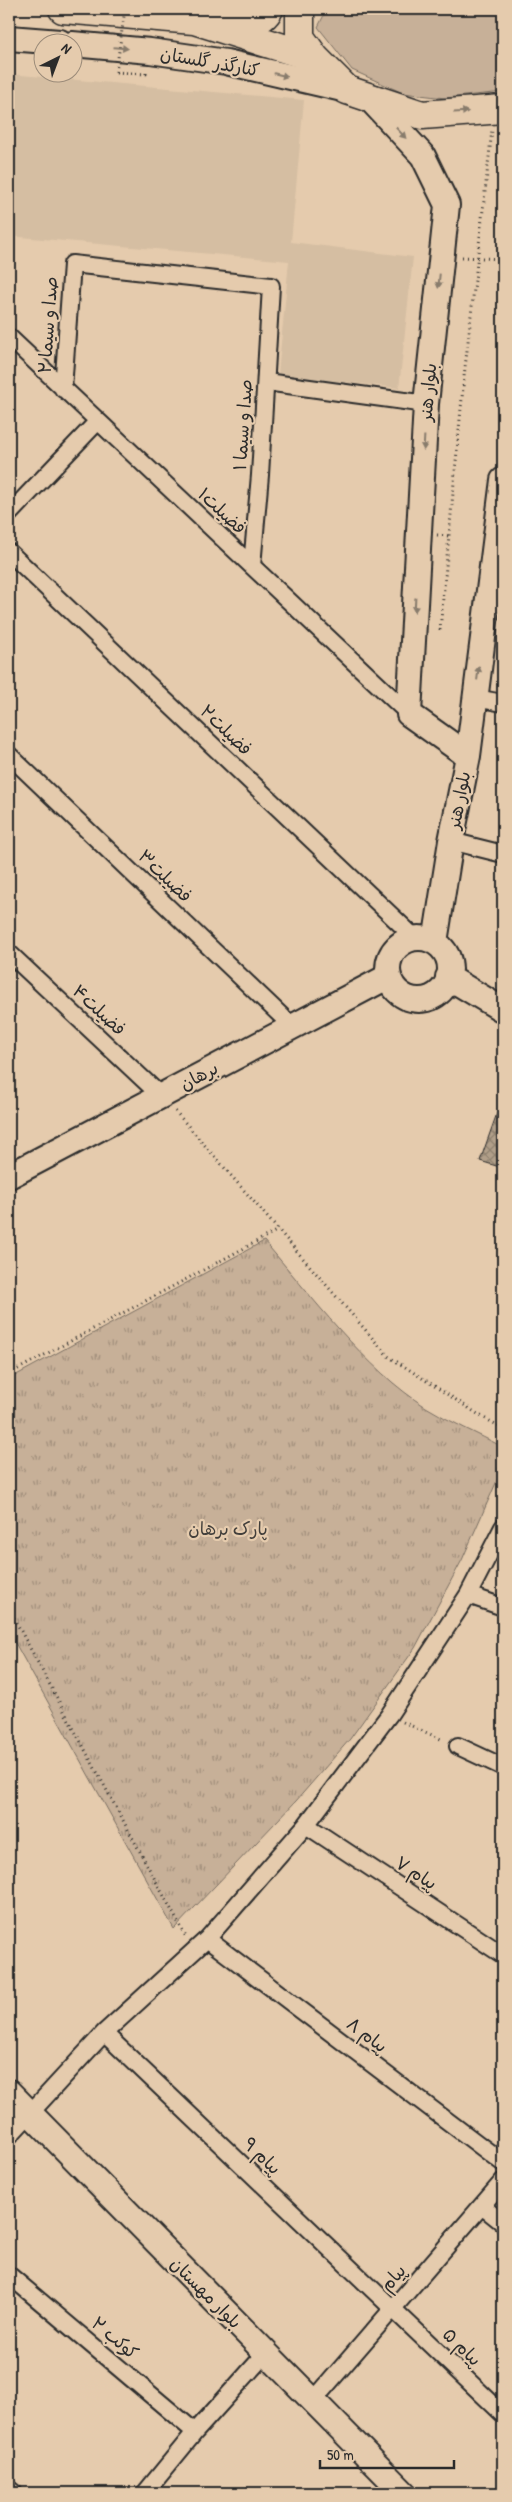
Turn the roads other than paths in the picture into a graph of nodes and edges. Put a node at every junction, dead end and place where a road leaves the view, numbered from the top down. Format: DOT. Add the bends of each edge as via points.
graph roads {
  1 [pos="63,9"];
  2 [pos="269,9"];
  3 [pos="300,9"];
  4 [pos="194,20"];
  5 [pos="9,38"];
  6 [pos="32,40"];
  7 [pos="82,45"];
  8 [pos="315,58"];
  9 [pos="358,93"];
  10 [pos="499,109"];
  11 [pos="72,264"];
  12 [pos="9,337"];
  13 [pos="266,382"];
  14 [pos="64,389"];
  15 [pos="426,404"];
  16 [pos="98,421"];
  17 [pos="503,480"];
  18 [pos="9,514"];
  19 [pos="9,552"];
  20 [pos="498,554"];
  21 [pos="252,566"];
  22 [pos="475,698"];
  23 [pos="503,703"];
  24 [pos="409,714"];
  25 [pos="9,755"];
  26 [pos="468,756"];
  27 [pos="451,840"];
  28 [pos="503,854"];
  29 [pos="425,940"];
  30 [pos="9,953"];
  31 [pos="389,976"];
  32 [pos="448,977"];
  33 [pos="503,1010"];
  34 [pos="293,1027"];
  35 [pos="161,1096"];
  36 [pos="9,1176"];
  37 [pos="503,1527"];
  38 [pos="468,1595"];
  39 [pos="503,1607"];
  40 [pos="458,1746"];
  41 [pos="503,1767"];
  42 [pos="306,1825"];
  43 [pos="207,1939"];
  44 [pos="503,1955"];
  45 [pos="104,2033"];
  46 [pos="9,2092"];
  47 [pos="29,2112"];
  48 [pos="9,2136"];
  49 [pos="503,2163"];
  50 [pos="503,2181"];
  51 [pos="483,2207"];
  52 [pos="503,2223"];
  53 [pos="9,2275"];
  54 [pos="393,2309"];
  55 [pos="266,2353"];
  56 [pos="313,2401"];
  57 [pos="503,2414"];
  58 [pos="195,2432"];
  59 [pos="9,2488"];
  60 [pos="14,2493"];
  61 [pos="145,2493"];
  62 [pos="404,2493"];
  1 -- 4 [label="highway"];
  2 -- 4 [label="highway" via="261,18 251,22"];
  3 -- 8 [label="highway" via="300,37"];
  4 -- 8 [label="highway"];
  5 -- 6 [label="street"];
  7 -- 9 [label="street, کنارگذر گلستان, one-way" via="226,62"];
  8 -- 9 [label="highway"];
  9 -- 10 [label="highway, one-way" via="422,115"];
  9 -- 15 [label="street, بلوار هنر, one-way" via="423,156 447,205"];
  11 -- 13 [label="street, صدا و سیما ۱" via="271,286"];
  11 -- 14 [label="street, صدا و سیما ۲"];
  12 -- 14 [label="street, فضیلت۱"];
  13 -- 15 [label="street"];
  13 -- 21 [label="street, صدا و سیما ۱"];
  14 -- 16 [label="street, فضیلت۱"];
  15 -- 24 [label="street, بلوار هنر, one-way"];
  16 -- 18 [label="street"];
  16 -- 21 [label="street, فضیلت۱"];
  17 -- 20 [label="street, بلوار هنر"];
  19 -- 29 [label="street, فضیلت۲"];
  22 -- 20 [label="street, بلوار هنر, one-way"];
  21 -- 24 [label="street, فضیلت۱"];
  22 -- 23 [label="street"];
  22 -- 26 [label="street, بلوار هنر"];
  24 -- 26 [label="street"];
  25 -- 34 [label="street, فضیلت۳"];
  26 -- 27 [label="street, بلوار هنر"];
  27 -- 28 [label="street"];
  27 -- 29 [label="street, بلوار هنر"];
  29 -- 31 [label="street" via="401,944 391,956"];
  29 -- 32 [label="street" via="447,954 451,968"];
  30 -- 35 [label="street, فضیلت۴"];
  31 -- 32 [label="street" via="400,994 419,1001 438,994 446,987"];
  31 -- 34 [label="street, برهان"];
  32 -- 33 [label="street"];
  34 -- 35 [label="street, برهان"];
  35 -- 36 [label="street, برهان"];
  37 -- 38 [label="street"];
  38 -- 39 [label="street"];
  38 -- 42 [label="street" via="389,1715"];
  40 -- 41 [label="street"];
  42 -- 43 [label="street"];
  42 -- 44 [label="street, پیام ۷"];
  43 -- 45 [label="street"];
  43 -- 49 [label="street, پیام ۸"];
  45 -- 47 [label="street"];
  45 -- 54 [label="street, پیام ۹"];
  46 -- 47 [label="street, بلوار مهستان"];
  47 -- 48 [label="street"];
  47 -- 55 [label="street, بلوار مهستان"];
  50 -- 51 [label="street, پیام"];
  51 -- 52 [label="street"];
  51 -- 54 [label="street, پیام"];
  53 -- 58 [label="street, کوکب ۲"];
  54 -- 56 [label="street, پیام"];
  54 -- 57 [label="street, پیام ۵"];
  55 -- 56 [label="street, بلوار مهستان"];
  55 -- 58 [label="street"];
  56 -- 62 [label="street, بلوار مهستان"];
  58 -- 61 [label="street"];
  59 -- 60 [label="street"];
}
